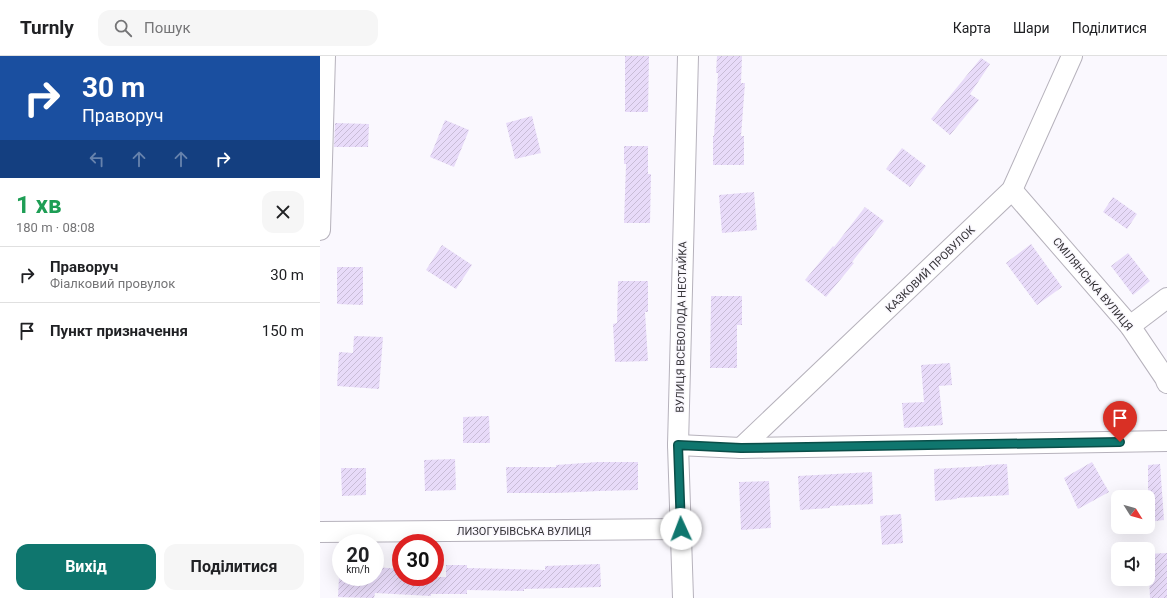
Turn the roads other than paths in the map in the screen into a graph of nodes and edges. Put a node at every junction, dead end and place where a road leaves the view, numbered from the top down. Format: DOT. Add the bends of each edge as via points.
graph roads {
  1 [pos="325,56"];
  2 [pos="688,56"];
  3 [pos="1072,56"];
  4 [pos="1012,190"];
  5 [pos="320,230"];
  6 [pos="1167,298"];
  7 [pos="1130,326"];
  8 [pos="1167,383"];
  9 [pos="1167,441"];
  10 [pos="678,445"];
  11 [pos="741,448"];
  12 [pos="681,529"];
  13 [pos="320,532"];
  14 [pos="683,598"];
  1 -- 5 [label="street"];
  2 -- 10 [label="street, ВУЛИЦЯ ВСЕВОЛОДА НЕСТАЙКА"];
  3 -- 4 [label="street, КАЗКОВИЙ ПРОВУЛОК"];
  4 -- 7 [label="street, СМІЛЯНСЬКА ВУЛИЦЯ"];
  4 -- 11 [label="street, КАЗКОВИЙ ПРОВУЛОК"];
  6 -- 7 [label="street"];
  7 -- 8 [label="street, СМІЛЯНСЬКА ВУЛИЦЯ"];
  9 -- 11 [label="street"];
  10 -- 11 [label="street"];
  10 -- 12 [label="street, ВУЛИЦЯ ВСЕВОЛОДА НЕСТАЙКА"];
  12 -- 13 [label="street, ЛИЗОГУБІВСЬКА ВУЛИЦЯ"];
  12 -- 14 [label="street, ВУЛИЦЯ ВСЕВОЛОДА НЕСТАЙКА"];
}
